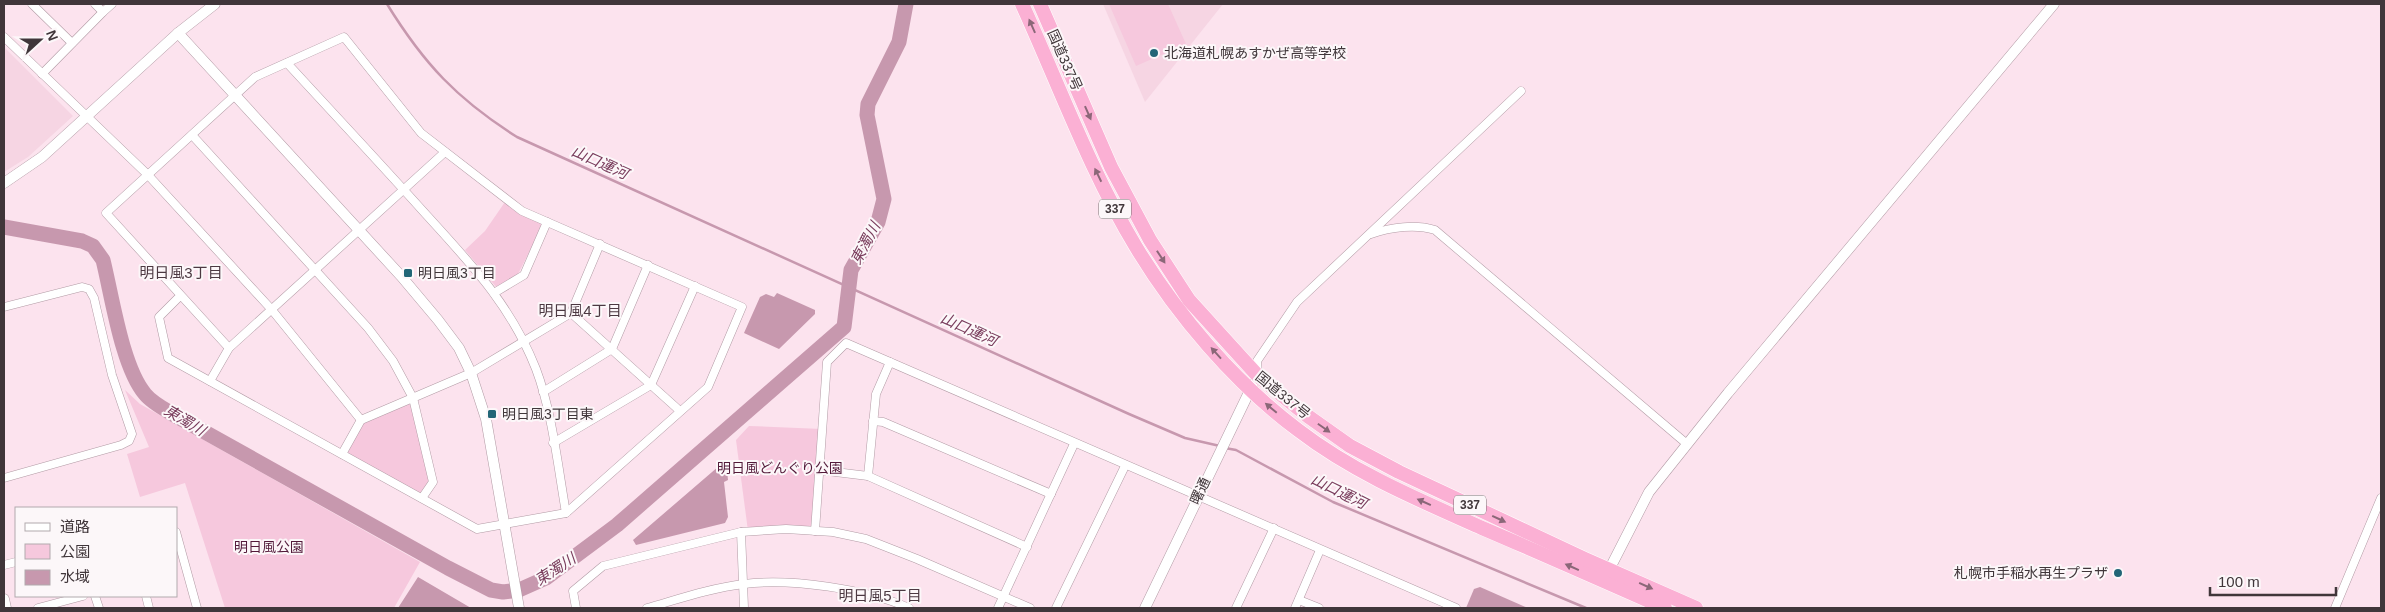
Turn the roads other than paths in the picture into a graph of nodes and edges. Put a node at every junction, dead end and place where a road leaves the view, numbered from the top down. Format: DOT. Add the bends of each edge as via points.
graph roads {
  1 [pos="32,4"];
  2 [pos="95,4"];
  3 [pos="112,4"];
  4 [pos="215,4"];
  5 [pos="1022,4"];
  6 [pos="1040,4"];
  7 [pos="2054,4"];
  8 [pos="103,12"];
  9 [pos="178,33"];
  10 [pos="4,37"];
  11 [pos="72,44"];
  12 [pos="287,63"];
  13 [pos="42,74"];
  14 [pos="1521,91"];
  15 [pos="236,96"];
  16 [pos="87,118"];
  17 [pos="192,135"];
  18 [pos="445,152"];
  19 [pos="148,175"];
  20 [pos="4,183"];
  21 [pos="404,189"];
  22 [pos="547,222"];
  23 [pos="359,230"];
  24 [pos="1372,234"];
  25 [pos="600,244"];
  26 [pos="648,265"];
  27 [pos="316,270"];
  28 [pos="696,286"];
  29 [pos="494,293"];
  30 [pos="180,296"];
  31 [pos="4,307"];
  32 [pos="272,310"];
  33 [pos="571,313"];
  34 [pos="524,341"];
  35 [pos="229,348"];
  36 [pos="612,350"];
  37 [pos="890,362"];
  38 [pos="471,373"];
  39 [pos="1258,376"];
  40 [pos="210,382"];
  41 [pos="651,385"];
  42 [pos="1249,389"];
  43 [pos="543,392"];
  44 [pos="413,398"];
  45 [pos="680,411"];
  46 [pos="361,420"];
  47 [pos="874,421"];
  48 [pos="553,443"];
  49 [pos="1074,444"];
  50 [pos="1687,444"];
  51 [pos="342,454"];
  52 [pos="1125,466"];
  53 [pos="819,470"];
  54 [pos="868,476"];
  55 [pos="4,478"];
  56 [pos="1051,494"];
  57 [pos="1198,496"];
  58 [pos="422,498"];
  59 [pos="2381,498"];
  60 [pos="566,512"];
  61 [pos="505,524"];
  62 [pos="1274,528"];
  63 [pos="815,531"];
  64 [pos="741,532"];
  65 [pos="178,539"];
  66 [pos="1027,547"];
  67 [pos="1320,550"];
  68 [pos="1606,575"];
  69 [pos="743,584"];
  70 [pos="79,597"];
  71 [pos="1004,597"];
  72 [pos="4,599"];
  73 [pos="1299,600"];
  74 [pos="519,604"];
  75 [pos="6,608"];
  76 [pos="38,608"];
  77 [pos="197,608"];
  78 [pos="576,608"];
  79 [pos="648,608"];
  80 [pos="744,608"];
  81 [pos="909,608"];
  82 [pos="998,608"];
  83 [pos="1030,608"];
  84 [pos="1056,608"];
  85 [pos="1145,608"];
  86 [pos="1236,608"];
  87 [pos="1296,608"];
  88 [pos="1319,608"];
  89 [pos="1456,608"];
  90 [pos="1665,608"];
  91 [pos="1696,608"];
  92 [pos="2335,608"];
  1 -- 11 [label="street"];
  2 -- 8 [label="street"];
  3 -- 8 [label="street"];
  4 -- 9 [label="street"];
  42 -- 5 [label="highway, 国道337号 / 337, one-way" via="1178,310 1136,248 1098,176"];
  6 -- 39 [label="highway, 国道337号 / 337, one-way" via="1111,167 1150,240 1189,300"];
  7 -- 50 [label="street"];
  8 -- 11 [label="street"];
  9 -- 15 [label="street"];
  9 -- 16 [label="street"];
  10 -- 13 [label="street"];
  11 -- 13 [label="street"];
  12 -- 15 [label="street" via="255,77"];
  12 -- 18 [label="street" via="344,37 421,133"];
  12 -- 21 [label="street"];
  13 -- 16 [label="street"];
  14 -- 24 [label="street"];
  15 -- 17 [label="street"];
  15 -- 23 [label="street"];
  16 -- 19 [label="street"];
  16 -- 20 [label="street" via="42,157"];
  17 -- 19 [label="street"];
  17 -- 27 [label="street"];
  18 -- 21 [label="street"];
  18 -- 22 [label="street" via="522,211"];
  19 -- 30 [label="street" via="106,213"];
  19 -- 32 [label="street"];
  21 -- 23 [label="street"];
  21 -- 29 [label="street"];
  22 -- 25 [label="street"];
  22 -- 29 [label="street" via="524,275"];
  23 -- 27 [label="street"];
  23 -- 38 [label="street" via="438,320"];
  24 -- 39 [label="street" via="1297,302 1258,361"];
  24 -- 50 [label="street" via="1422,226 1435,230"];
  25 -- 26 [label="street"];
  25 -- 33 [label="street"];
  26 -- 28 [label="street"];
  26 -- 36 [label="street"];
  27 -- 32 [label="street"];
  27 -- 44 [label="street" via="393,361"];
  28 -- 41 [label="street"];
  28 -- 45 [label="street" via="742,307 708,387"];
  29 -- 34 [label="street"];
  30 -- 35 [label="street"];
  30 -- 40 [label="street" via="158,318 168,358"];
  31 -- 55 [label="street" via="82,287 89,290 94,298 112,375 132,434 129,441 122,444"];
  32 -- 35 [label="street"];
  32 -- 46 [label="street"];
  33 -- 34 [label="street"];
  33 -- 36 [label="street"];
  34 -- 38 [label="street"];
  34 -- 43 [label="street"];
  35 -- 40 [label="street"];
  36 -- 41 [label="street"];
  36 -- 43 [label="street"];
  37 -- 47 [label="street" via="876,394"];
  37 -- 49 [label="street"];
  37 -- 53 [label="street" via="846,343 827,362"];
  38 -- 44 [label="street"];
  38 -- 61 [label="street" via="486,419"];
  39 -- 42 [label="street, 曙通"];
  39 -- 68 [label="highway, 国道337号 / 337, one-way" via="1350,446"];
  40 -- 51 [label="street"];
  41 -- 45 [label="street"];
  41 -- 48 [label="street"];
  42 -- 57 [label="street, 曙通"];
  68 -- 42 [label="highway, 国道337号 / 337, one-way" via="1402,493 1298,431"];
  43 -- 48 [label="street"];
  44 -- 46 [label="street"];
  44 -- 58 [label="street" via="434,482"];
  45 -- 60 [label="street"];
  46 -- 51 [label="street"];
  47 -- 54 [label="street"];
  47 -- 56 [label="street" via="883,422"];
  48 -- 60 [label="street"];
  49 -- 52 [label="street"];
  49 -- 56 [label="street"];
  50 -- 68 [label="street" via="1649,492"];
  51 -- 58 [label="street"];
  52 -- 57 [label="street"];
  52 -- 84 [label="street"];
  53 -- 54 [label="street"];
  53 -- 63 [label="street"];
  54 -- 66 [label="street"];
  56 -- 66 [label="street"];
  57 -- 62 [label="street"];
  57 -- 85 [label="street, 曙通"];
  58 -- 61 [label="street" via="477,529"];
  59 -- 92 [label="street"];
  60 -- 61 [label="street"];
  61 -- 74 [label="street"];
  62 -- 67 [label="street"];
  62 -- 86 [label="street"];
  63 -- 64 [label="street"];
  63 -- 71 [label="street" via="866,539"];
  64 -- 69 [label="street"];
  64 -- 78 [label="street" via="603,566 573,592"];
  65 -- 77 [label="street"];
  66 -- 71 [label="street"];
  67 -- 73 [label="street"];
  67 -- 89 [label="street"];
  68 -- 90 [label="highway, 国道337号 / 337"];
  68 -- 91 [label="highway, 国道337号 / 337, one-way"];
  69 -- 79 [label="street"];
  69 -- 80 [label="street"];
  69 -- 81 [label="street" via="767,582 830,586"];
  70 -- 76 [label="street"];
  71 -- 82 [label="street"];
  71 -- 83 [label="street"];
  72 -- 75 [label="street"];
  73 -- 87 [label="street"];
  73 -- 88 [label="street"];
}
